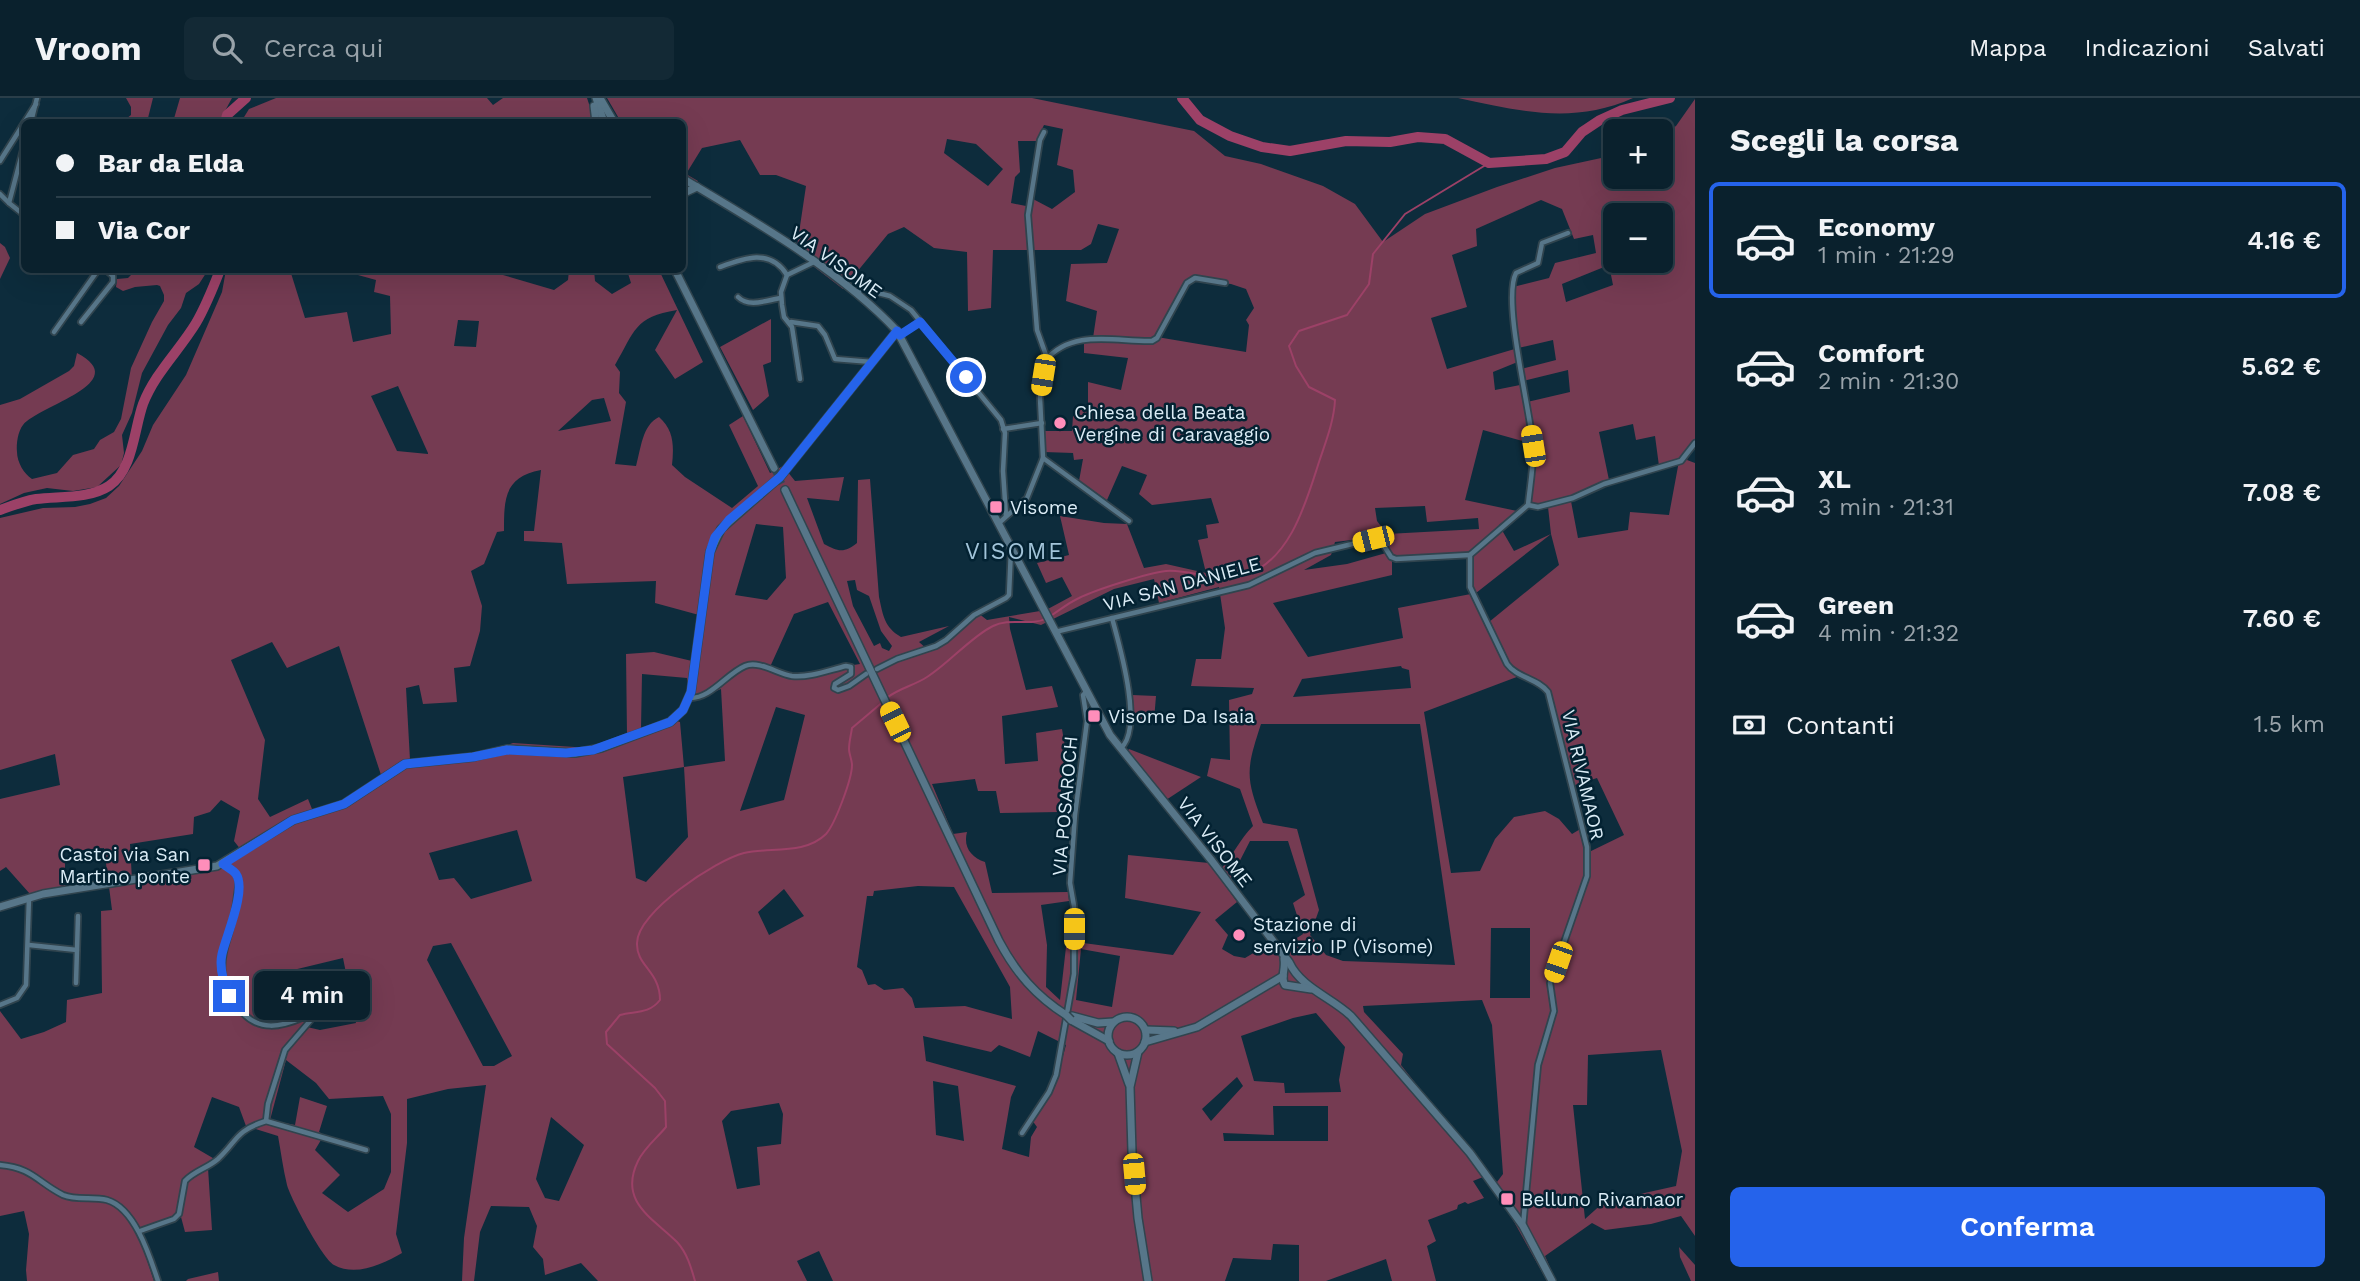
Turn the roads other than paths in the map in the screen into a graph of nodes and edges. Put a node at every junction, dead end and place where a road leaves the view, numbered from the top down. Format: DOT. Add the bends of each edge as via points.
graph roads {
  1 [pos="596,98"];
  2 [pos="37,101"];
  3 [pos="26,119"];
  4 [pos="32,119"];
  5 [pos="596,119"];
  6 [pos="603,119"];
  7 [pos="612,119"];
  8 [pos="21,127"];
  9 [pos="1044,132"];
  10 [pos="21,157"];
  11 [pos="0,161"];
  12 [pos="686,180"];
  13 [pos="697,187"];
  14 [pos="686,192"];
  15 [pos="0,194"];
  16 [pos="9,203"];
  17 [pos="21,213"];
  18 [pos="1568,233"];
  19 [pos="815,261"];
  20 [pos="720,267"];
  21 [pos="96,273"];
  22 [pos="110,273"];
  23 [pos="676,273"];
  24 [pos="787,275"];
  25 [pos="1225,283"];
  26 [pos="856,292"];
  27 [pos="738,297"];
  28 [pos="781,298"];
  29 [pos="920,322"];
  30 [pos="81,323"];
  31 [pos="790,323"];
  32 [pos="54,332"];
  33 [pos="898,333"];
  34 [pos="1047,359"];
  35 [pos="872,362"];
  36 [pos="800,379"];
  37 [pos="1042,420"];
  38 [pos="1003,429"];
  39 [pos="1695,443"];
  40 [pos="1043,458"];
  41 [pos="774,468"];
  42 [pos="785,490"];
  43 [pos="1528,505"];
  44 [pos="1006,517"];
  45 [pos="1129,521"];
  46 [pos="999,523"];
  47 [pos="1011,547"];
  48 [pos="1470,555"];
  49 [pos="1111,618"];
  50 [pos="1053,628"];
  51 [pos="877,668"];
  52 [pos="866,674"];
  53 [pos="1087,691"];
  54 [pos="689,698"];
  55 [pos="1121,749"];
  56 [pos="223,864"];
  57 [pos="29,897"];
  58 [pos="0,907"];
  59 [pos="78,916"];
  60 [pos="29,945"];
  61 [pos="77,950"];
  62 [pos="1290,974"];
  63 [pos="76,983"];
  64 [pos="1285,985"];
  65 [pos="1296,986"];
  66 [pos="1265,987"];
  67 [pos="1314,990"];
  68 [pos="0,1005"];
  69 [pos="1068,1015"];
  70 [pos="1114,1021"];
  71 [pos="1146,1030"];
  72 [pos="1182,1032"];
  73 [pos="1109,1041"];
  74 [pos="1145,1042"];
  75 [pos="1117,1052"];
  76 [pos="1138,1052"];
  77 [pos="1130,1087"];
  78 [pos="266,1121"];
  79 [pos="1022,1133"];
  80 [pos="366,1150"];
  81 [pos="0,1165"];
  82 [pos="1523,1226"];
  83 [pos="140,1231"];
  84 [pos="158,1281"];
  85 [pos="1148,1281"];
  86 [pos="1552,1281"];
  1 -- 5 [label="street"];
  1 -- 6 [label="street"];
  1 -- 7 [label="street"];
  2 -- 3 [label="street"];
  2 -- 4 [label="street"];
  8 -- 11 [label="street"];
  9 -- 34 [label="street" via="1028,215 1037,330"];
  10 -- 16 [label="street"];
  12 -- 13 [label="street, VIA VISOME"];
  13 -- 14 [label="street"];
  13 -- 19 [label="street, VIA VISOME"];
  15 -- 16 [label="street"];
  16 -- 17 [label="street"];
  18 -- 43 [label="street" via="1542,243 1538,264 1512,279 1513,321 1533,446"];
  19 -- 24 [label="street"];
  19 -- 26 [label="street, VIA VISOME"];
  20 -- 24 [label="street" via="759,256 776,263"];
  21 -- 32 [label="street"];
  22 -- 30 [label="street" via="113,282"];
  23 -- 41 [label="street"];
  24 -- 28 [label="street"];
  25 -- 34 [label="street" via="1195,278 1187,283 1153,341 1073,341"];
  26 -- 29 [label="street" via="863,289 890,296"];
  26 -- 33 [label="street, VIA VISOME"];
  27 -- 28 [label="street" via="750,303"];
  28 -- 31 [label="street" via="784,317"];
  29 -- 33 [label="street"];
  29 -- 38 [label="street" via="1001,420"];
  31 -- 35 [label="street" via="818,326 835,359"];
  31 -- 36 [label="street"];
  33 -- 35 [label="street"];
  33 -- 46 [label="street, VIA VISOME"];
  34 -- 37 [label="street" via="1040,395"];
  35 -- 54 [label="street" via="780,477 715,537"];
  37 -- 38 [label="street"];
  37 -- 40 [label="street"];
  38 -- 44 [label="street"];
  39 -- 43 [label="street" via="1681,461 1573,498 1538,507"];
  40 -- 44 [label="street" via="1027,498"];
  40 -- 45 [label="street"];
  42 -- 69 [label="street" via="1007,957 1032,989"];
  43 -- 48 [label="street"];
  44 -- 46 [label="street"];
  46 -- 47 [label="street, VIA VISOME"];
  47 -- 50 [label="street, VIA VISOME"];
  47 -- 51 [label="street" via="1006,598 974,615 936,646"];
  48 -- 49 [label="street, VIA SAN DANIELE" via="1396,559 1381,541 1373,539 1315,553 1249,585"];
  48 -- 82 [label="street, VIA RIVAMAOR" via="1470,587 1507,664 1548,692 1587,847 1587,876 1550,984 1554,1011 1538,1065"];
  49 -- 50 [label="street, VIA SAN DANIELE"];
  49 -- 55 [label="street" via="1130,694 1128,736"];
  50 -- 53 [label="street, VIA VISOME"];
  52 -- 54 [label="street" via="838,690 834,686 851,674 850,667 796,677 753,665 741,668 699,697"];
  53 -- 55 [label="street, VIA VISOME"];
  53 -- 69 [label="street, VIA POSAROCH" via="1083,695 1087,721 1070,883 1074,974"];
  54 -- 56 [label="street" via="670,722 593,750 507,750 405,764 344,804 293,820"];
  55 -- 62 [label="street, VIA VISOME" via="1283,955"];
  56 -- 57 [label="street"];
  56 -- 78 [label="street" via="235,873 238,883 236,909 222,954 229,996 244,1015 262,1026 304,1017 310,1021 285,1050"];
  57 -- 58 [label="street"];
  57 -- 60 [label="street"];
  59 -- 61 [label="street"];
  60 -- 61 [label="street"];
  60 -- 68 [label="street" via="25,989"];
  61 -- 63 [label="street"];
  62 -- 64 [label="street" via="1282,981"];
  62 -- 65 [label="street"];
  62 -- 66 [label="street"];
  62 -- 67 [label="street"];
  64 -- 65 [label="street"];
  64 -- 66 [label="street"];
  65 -- 67 [label="street"];
  66 -- 72 [label="street"];
  67 -- 82 [label="street" via="1351,1016 1469,1153"];
  69 -- 70 [label="street" via="1098,1023"];
  69 -- 73 [label="street"];
  69 -- 79 [label="street, VIA POSAROCH" via="1056,1075"];
  70 -- 71 [label="street" via="1132,1017"];
  70 -- 73 [label="street"];
  71 -- 72 [label="street"];
  71 -- 74 [label="street"];
  72 -- 74 [label="street"];
  73 -- 75 [label="street"];
  74 -- 76 [label="street"];
  75 -- 76 [label="street"];
  75 -- 77 [label="street"];
  76 -- 77 [label="street"];
  77 -- 85 [label="street" via="1138,1218"];
  78 -- 80 [label="street"];
  78 -- 83 [label="street" via="242,1131 218,1159 188,1177 176,1217"];
  81 -- 83 [label="street" via="29,1171 67,1196 109,1200"];
  82 -- 86 [label="street"];
  83 -- 84 [label="street"];
}
